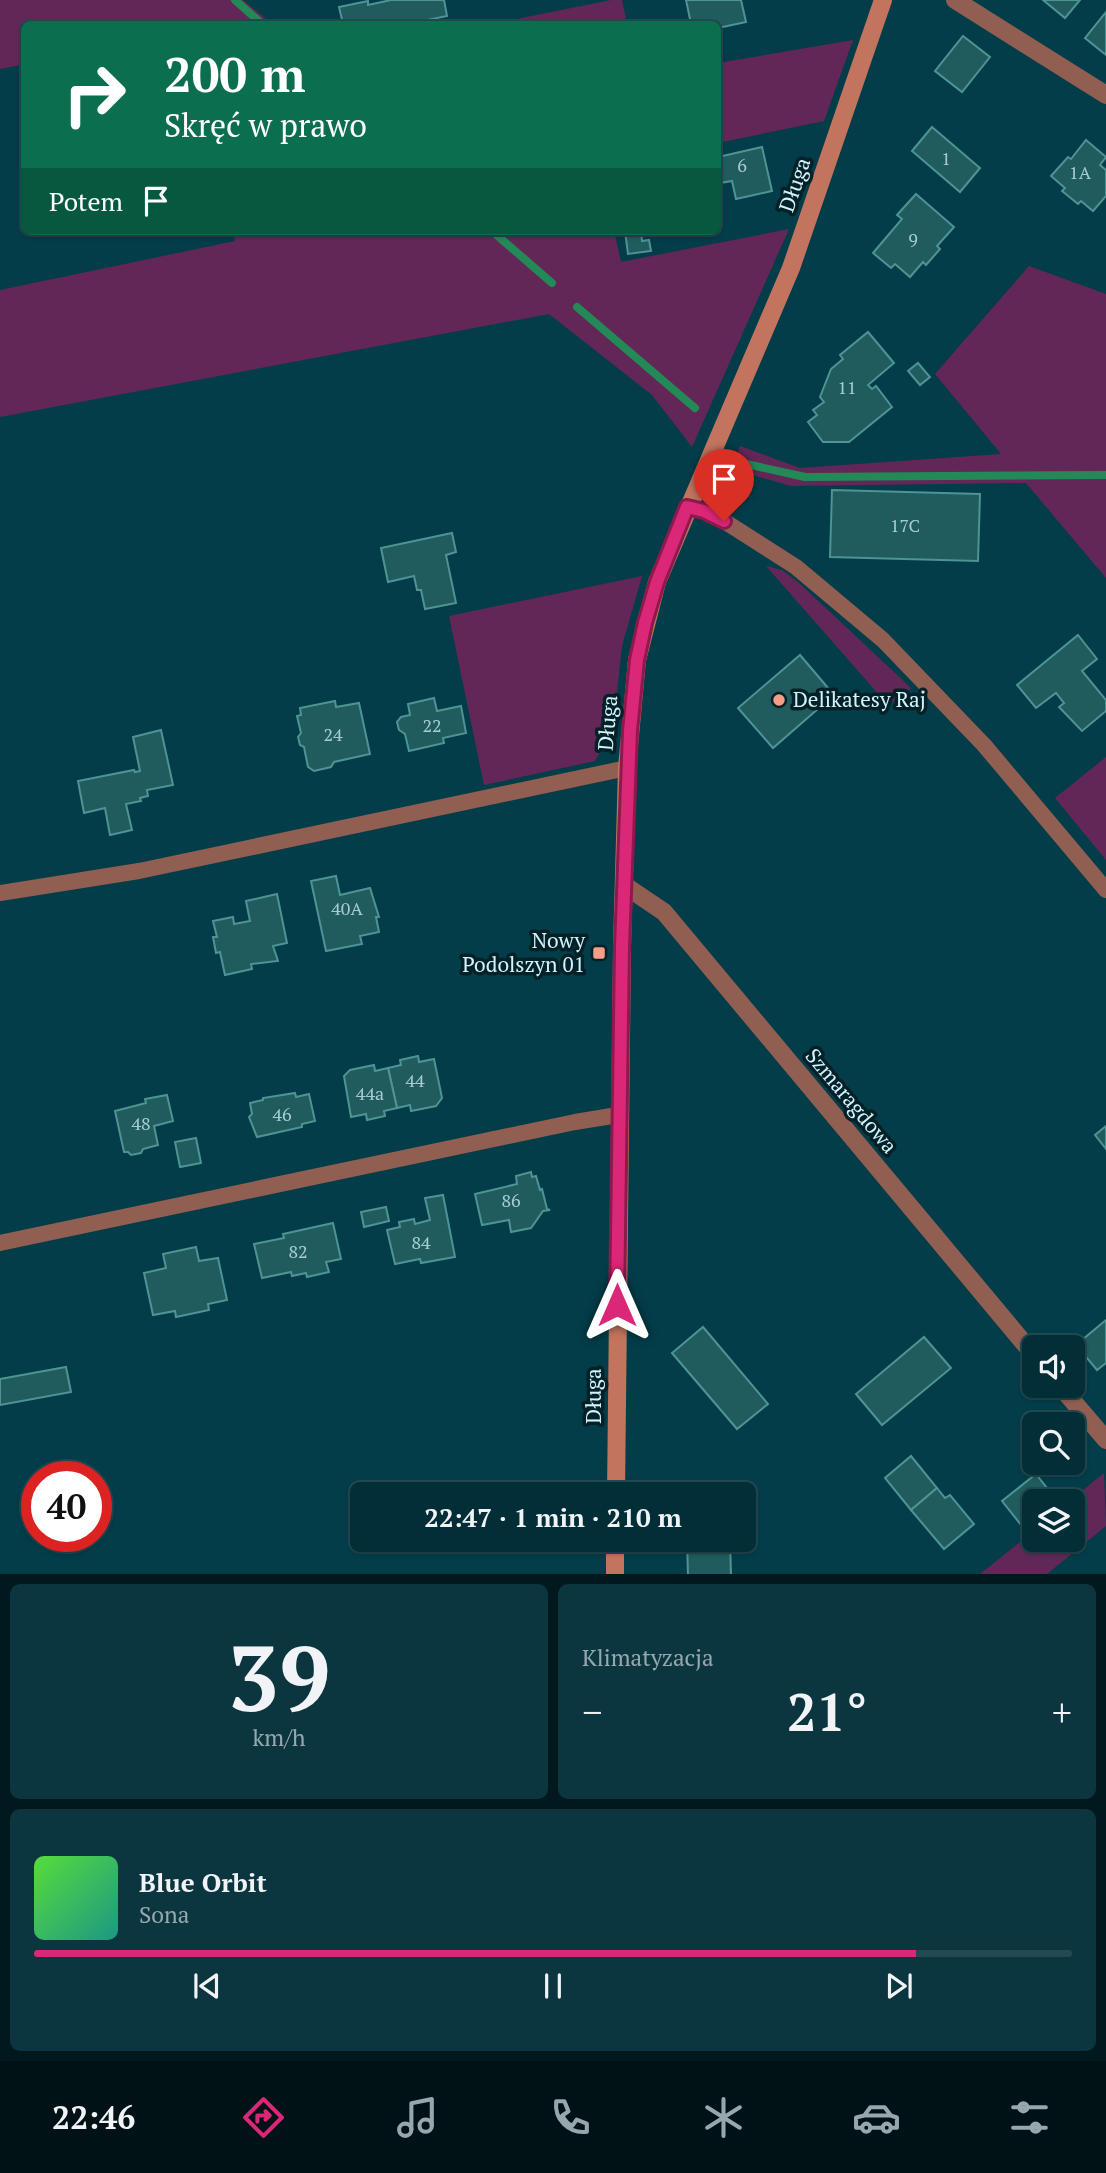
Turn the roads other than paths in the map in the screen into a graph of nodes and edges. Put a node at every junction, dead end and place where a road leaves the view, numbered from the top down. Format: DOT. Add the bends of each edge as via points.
graph roads {
  1 [pos="883,0"];
  2 [pos="955,0"];
  3 [pos="1106,95"];
  4 [pos="687,507"];
  5 [pos="627,768"];
  6 [pos="624,885"];
  7 [pos="1106,890"];
  8 [pos="0,893"];
  9 [pos="618,1115"];
  10 [pos="0,1243"];
  11 [pos="1022,1341"];
  12 [pos="1070,1398"];
  13 [pos="1106,1440"];
  14 [pos="616,1482"];
  15 [pos="615,1552"];
  16 [pos="615,1574"];
  1 -- 4 [label="street, Długa" via="791,268"];
  2 -- 3 [label="street"];
  4 -- 5 [label="street, Długa" via="645,623"];
  4 -- 7 [label="lane" via="724,521 796,567 883,640 984,745"];
  5 -- 6 [label="street, Długa"];
  5 -- 8 [label="lane" via="139,871"];
  6 -- 9 [label="street, Długa"];
  6 -- 11 [label="street, Szmaragdowa" via="664,912"];
  9 -- 10 [label="lane"];
  9 -- 14 [label="street, Długa"];
  12 -- 13 [label="street"];
  15 -- 16 [label="street"];
}
